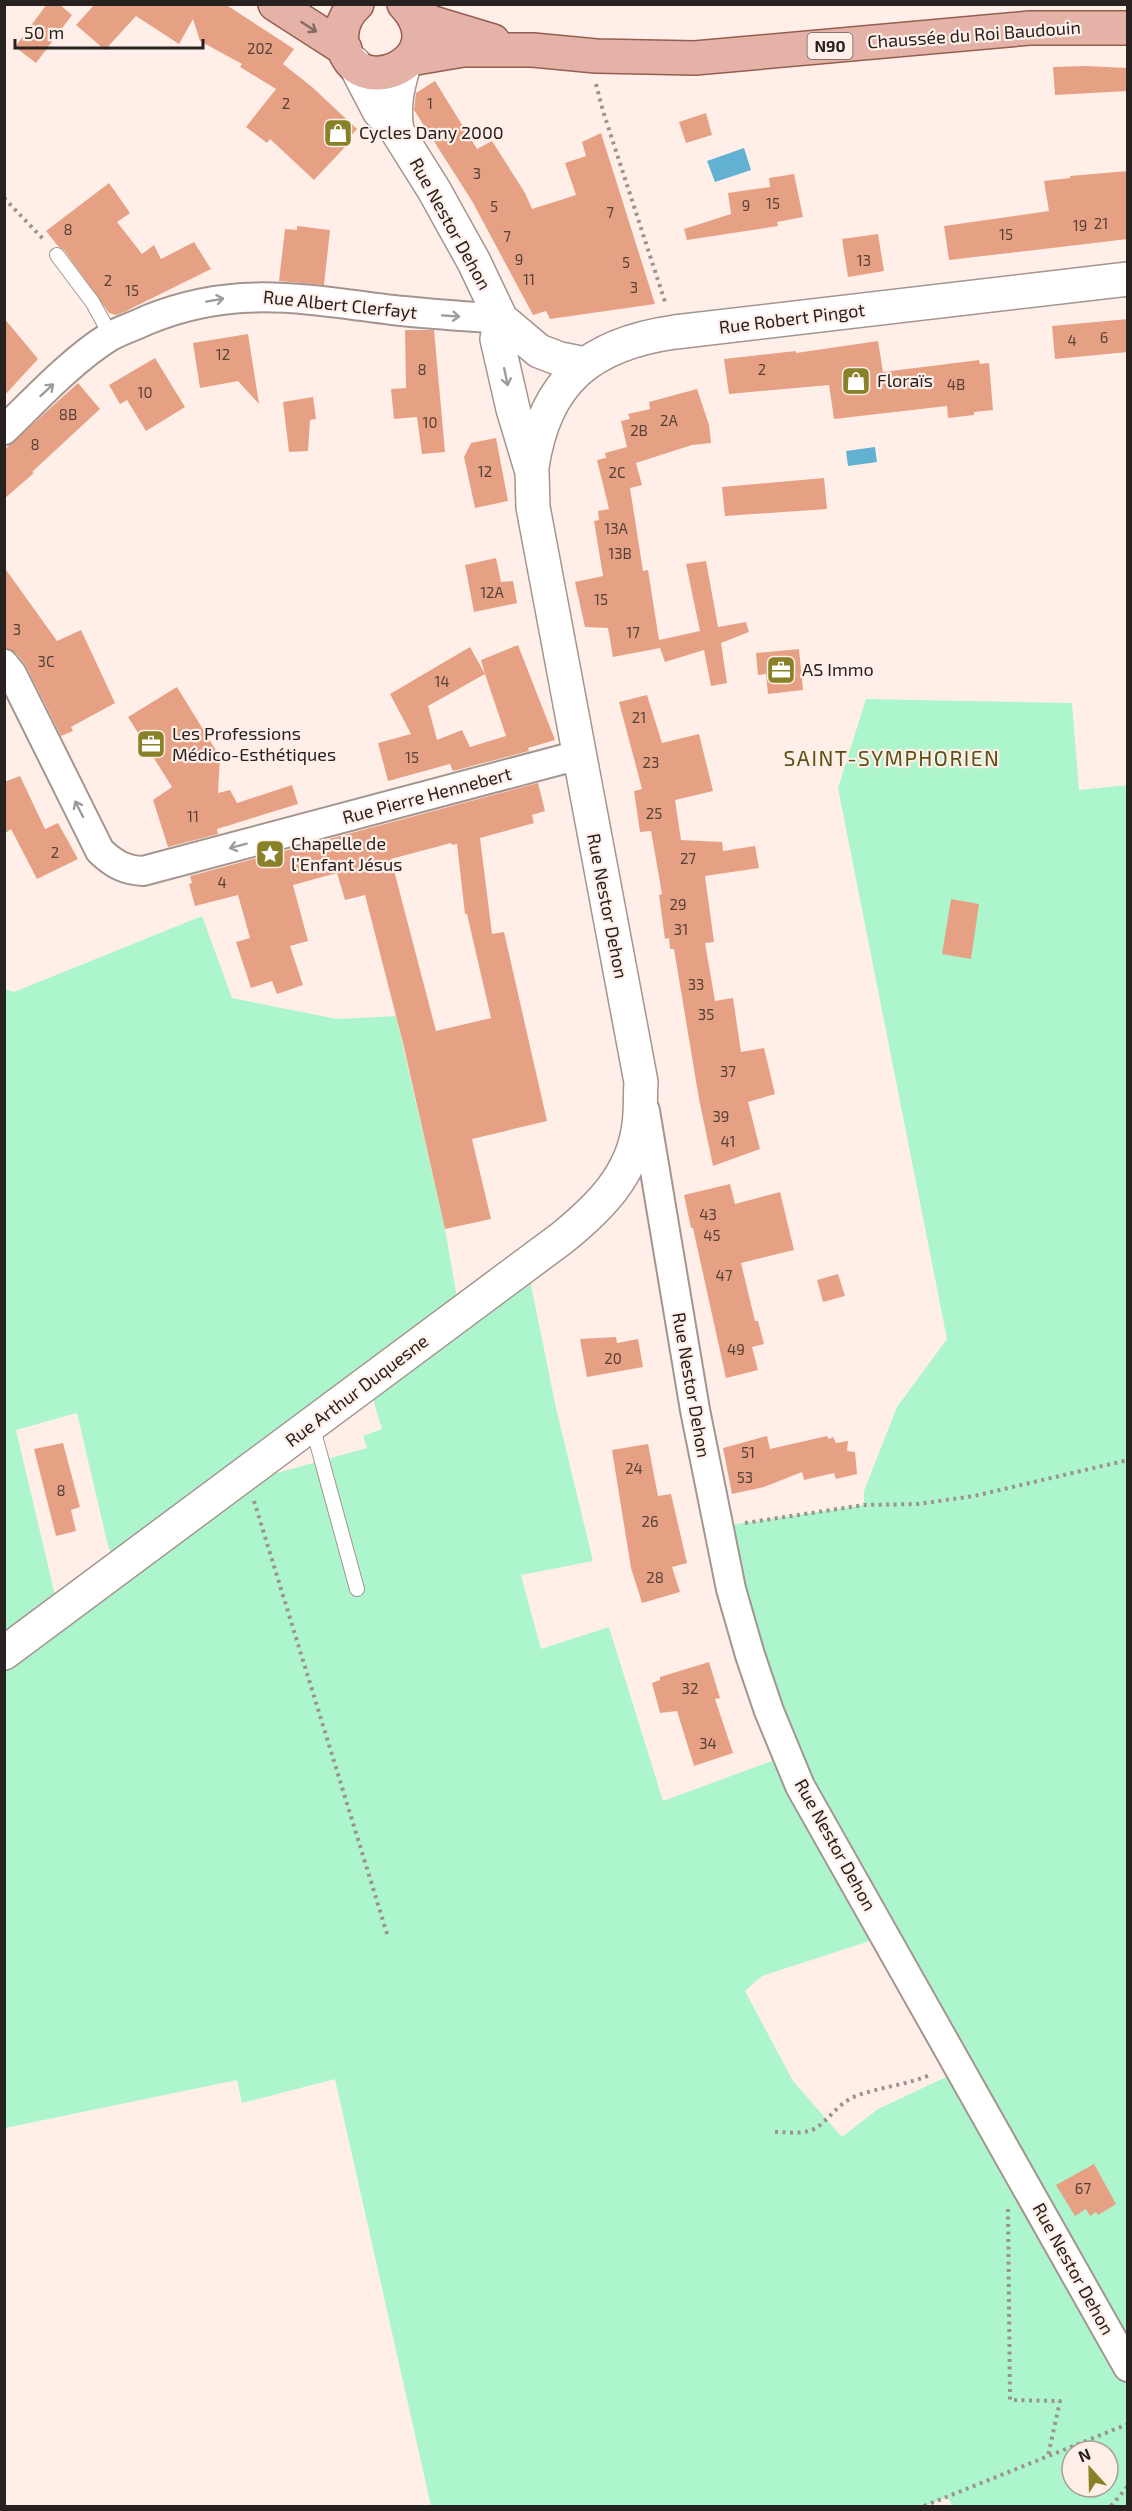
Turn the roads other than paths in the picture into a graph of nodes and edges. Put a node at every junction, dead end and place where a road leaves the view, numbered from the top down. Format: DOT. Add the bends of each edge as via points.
graph roads {
  1 [pos="275,4"];
  2 [pos="357,4"];
  3 [pos="404,5"];
  4 [pos="1128,28"];
  5 [pos="532,50"];
  6 [pos="350,56"];
  7 [pos="407,62"];
  8 [pos="397,131"];
  9 [pos="57,255"];
  10 [pos="1128,279"];
  11 [pos="501,320"];
  12 [pos="111,336"];
  13 [pos="586,364"];
  14 [pos="4,430"];
  15 [pos="532,472"];
  16 [pos="4,664"];
  17 [pos="579,755"];
  18 [pos="640,1082"];
  19 [pos="312,1425"];
  20 [pos="357,1589"];
  21 [pos="4,1653"];
  22 [pos="1128,2367"];
  1 -- 6 [label="main road, one-way"];
  2 -- 6 [label="main road" via="344,24 342,38"];
  3 -- 5 [label="main road, Chaussée du Roi Baudouin / N90" via="430,22 466,35"];
  3 -- 7 [label="main road" via="419,32 417,46"];
  4 -- 5 [label="main road, Chaussée du Roi Baudouin / N90" via="1030,28 695,58"];
  5 -- 7 [label="main road, Chaussée du Roi Baudouin / N90" via="463,50"];
  6 -- 7 [label="main road, Chaussée du Roi Baudouin" via="366,70 379,73"];
  6 -- 8 [label="main road, Rue Nestor Dehon" via="380,111"];
  7 -- 8 [label="main road, Rue Nestor Dehon" via="395,92"];
  8 -- 11 [label="main road, Rue Nestor Dehon" via="474,262"];
  9 -- 12 [label="lane" via="93,303"];
  10 -- 13 [label="main road, Rue Robert Pingot" via="675,333 629,341"];
  12 -- 11 [label="street, Rue Albert Clerfayt, one-way" via="158,316 224,298 293,297"];
  11 -- 13 [label="main road, Rue Nestor Dehon" via="539,351"];
  11 -- 15 [label="main road, Rue Nestor Dehon, one-way" via="497,339"];
  14 -- 12 [label="street, Rue Albert Clerfayt, one-way" via="88,352"];
  13 -- 15 [label="main road, Rue Robert Pingot" via="563,386 545,414"];
  15 -- 17 [label="main road, Rue Nestor Dehon" via="533,507"];
  17 -- 16 [label="street, Rue Pierre Hennebert, one-way" via="143,871 127,870 113,864 100,851"];
  17 -- 18 [label="main road, Rue Nestor Dehon"];
  18 -- 19 [label="main road, Rue Arthur Duquesne" via="639,1126 633,1150 604,1201 545,1252"];
  18 -- 22 [label="street, Rue Nestor Dehon" via="717,1527 750,1655 769,1711 800,1786"];
  19 -- 20 [label="lane"];
  19 -- 21 [label="main road, Rue Arthur Duquesne"];
}
